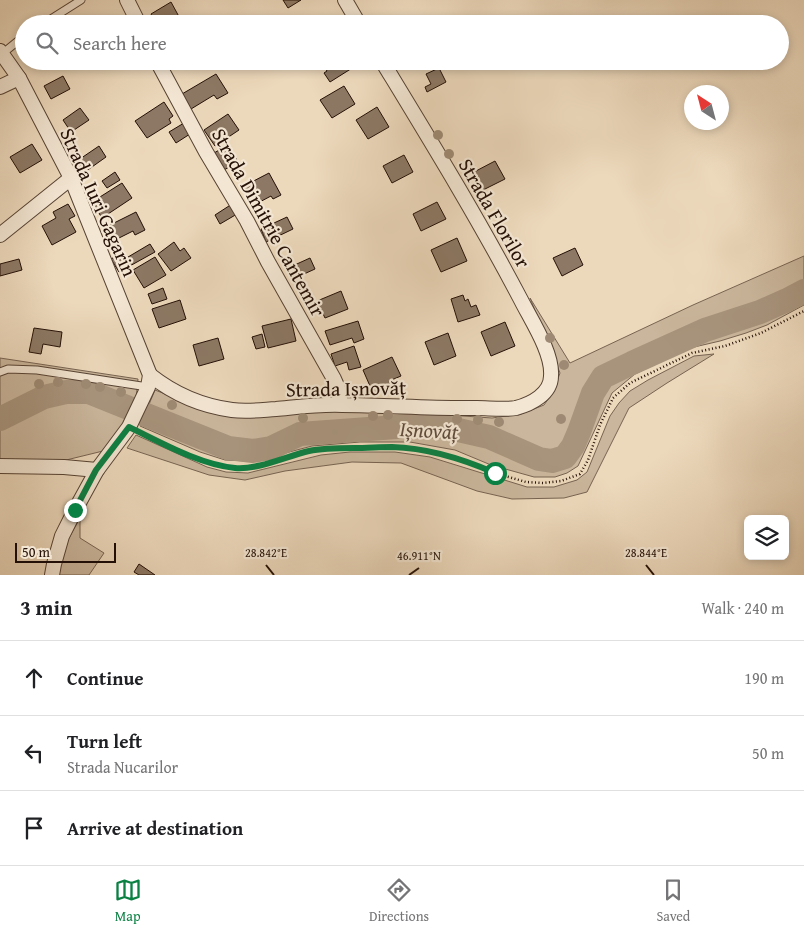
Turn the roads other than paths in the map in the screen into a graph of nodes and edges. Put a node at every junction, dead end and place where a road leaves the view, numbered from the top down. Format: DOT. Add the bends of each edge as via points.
graph roads {
  1 [pos="81,0"];
  2 [pos="127,0"];
  3 [pos="345,0"];
  4 [pos="57,15"];
  5 [pos="134,15"];
  6 [pos="354,15"];
  7 [pos="15,42"];
  8 [pos="1,52"];
  9 [pos="163,70"];
  10 [pos="387,70"];
  11 [pos="19,78"];
  12 [pos="0,87"];
  13 [pos="71,178"];
  14 [pos="0,235"];
  15 [pos="0,372"];
  16 [pos="149,381"];
  17 [pos="546,391"];
  18 [pos="341,404"];
  19 [pos="0,466"];
  20 [pos="96,470"];
  21 [pos="52,575"];
  1 -- 4 [label="lane"];
  2 -- 5 [label="street"];
  3 -- 6 [label="street"];
  7 -- 8 [label="lane"];
  8 -- 11 [label="street, Strada Iuri Gagarin"];
  9 -- 18 [label="street, Strada Dimitrie Cantemir" via="334,379"];
  10 -- 17 [label="street, Strada Florilor" via="492,246 542,342 551,364 552,378"];
  11 -- 12 [label="street"];
  11 -- 13 [label="street, Strada Iuri Gagarin"];
  13 -- 14 [label="street"];
  13 -- 16 [label="street, Strada Iuri Gagarin"];
  15 -- 16 [label="lane, Strada Ișnovăț" via="37,370"];
  16 -- 18 [label="street, Strada Ișnovăț" via="210,406 233,410"];
  16 -- 20 [label="street" via="129,427"];
  17 -- 18 [label="street, Strada Ișnovăț" via="534,401 515,408"];
  19 -- 20 [label="street"];
  20 -- 21 [label="street" via="62,536"];
}
